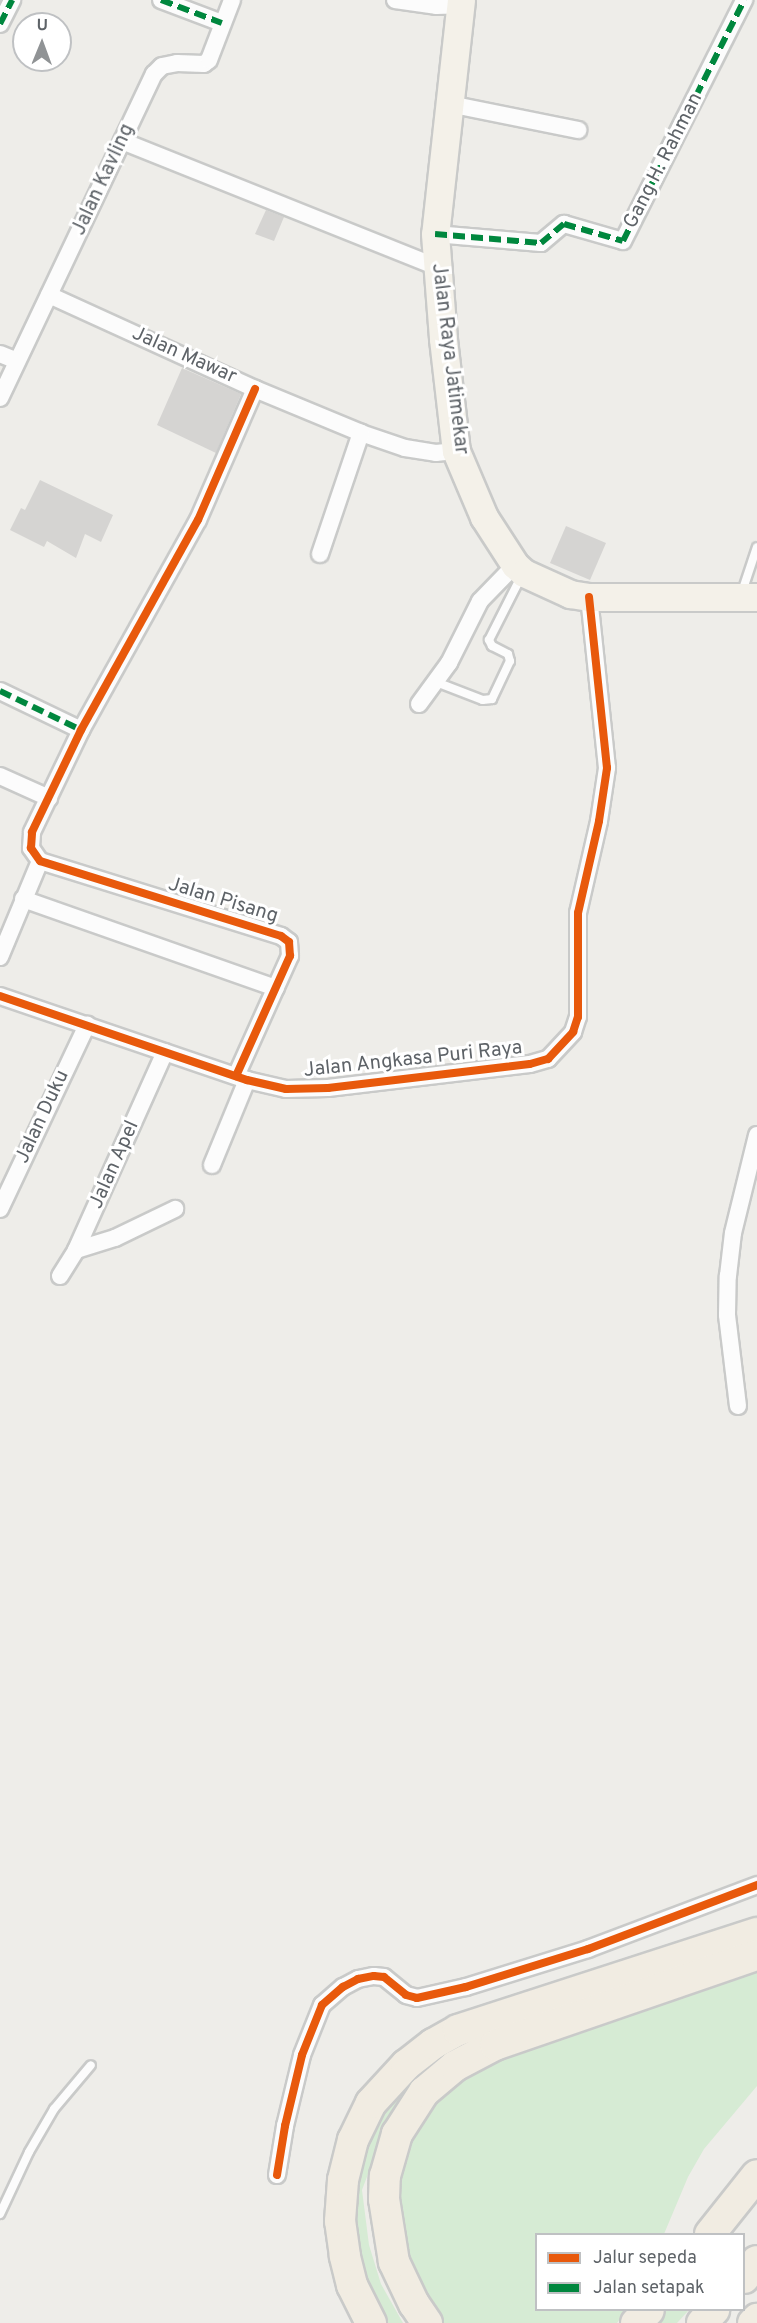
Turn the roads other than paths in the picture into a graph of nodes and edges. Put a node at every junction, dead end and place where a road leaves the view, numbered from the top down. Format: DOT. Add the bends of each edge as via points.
graph roads {
  1 [pos="12,0"];
  2 [pos="161,0"];
  3 [pos="232,0"];
  4 [pos="395,0"];
  5 [pos="744,0"];
  6 [pos="460,2"];
  7 [pos="222,23"];
  8 [pos="0,24"];
  9 [pos="449,104"];
  10 [pos="578,130"];
  11 [pos="122,141"];
  12 [pos="435,234"];
  13 [pos="437,267"];
  14 [pos="49,295"];
  15 [pos="0,354"];
  16 [pos="17,361"];
  17 [pos="255,389"];
  18 [pos="0,398"];
  19 [pos="361,433"];
  20 [pos="456,451"];
  21 [pos="757,547"];
  22 [pos="320,554"];
  23 [pos="519,569"];
  24 [pos="749,596"];
  25 [pos="589,597"];
  26 [pos="436,682"];
  27 [pos="0,691"];
  28 [pos="419,704"];
  29 [pos="81,730"];
  30 [pos="0,776"];
  31 [pos="49,798"];
  32 [pos="40,861"];
  33 [pos="23,899"];
  34 [pos="0,957"];
  35 [pos="276,988"];
  36 [pos="1,999"];
  37 [pos="87,1025"];
  38 [pos="165,1052"];
  39 [pos="241,1078"];
  40 [pos="757,1135"];
  41 [pos="212,1165"];
  42 [pos="0,1209"];
  43 [pos="175,1209"];
  44 [pos="76,1250"];
  45 [pos="60,1276"];
  46 [pos="738,1406"];
  47 [pos="757,1885"];
  48 [pos="757,1933"];
  49 [pos="757,1955"];
  50 [pos="91,2065"];
  51 [pos="277,2175"];
  52 [pos="757,2175"];
  53 [pos="0,2214"];
  54 [pos="712,2233"];
  55 [pos="757,2261"];
  56 [pos="745,2277"];
  57 [pos="648,2311"];
  58 [pos="713,2311"];
  59 [pos="757,2319"];
  60 [pos="371,2323"];
  61 [pos="427,2323"];
  62 [pos="636,2323"];
  63 [pos="702,2323"];
  64 [pos="753,2323"];
  1 -- 8 [label="street"];
  2 -- 7 [label="street"];
  3 -- 7 [label="street, Jalan Kavling"];
  4 -- 6 [label="street" via="436,6"];
  5 -- 12 [label="street, Gang H. Rahman" via="623,242 564,224 541,243"];
  6 -- 9 [label="main road, Jalan Raya Jatimekar"];
  7 -- 11 [label="street, Jalan Kavling" via="204,64 162,66 154,74"];
  9 -- 10 [label="street"];
  9 -- 12 [label="main road, Jalan Raya Jatimekar"];
  11 -- 13 [label="street"];
  11 -- 14 [label="street, Jalan Kavling"];
  12 -- 13 [label="main road, Jalan Raya Jatimekar"];
  13 -- 20 [label="main road, Jalan Raya Jatimekar"];
  14 -- 16 [label="street, Jalan Kavling"];
  14 -- 17 [label="street, Jalan Mawar"];
  15 -- 16 [label="street"];
  16 -- 18 [label="street, Jalan Kavling"];
  17 -- 19 [label="street, Jalan Mawar"];
  17 -- 29 [label="street" via="198,520"];
  19 -- 20 [label="street, Jalan Mawar" via="405,448 436,453"];
  19 -- 22 [label="street"];
  20 -- 23 [label="main road, Jalan Raya Jatimekar" via="484,517"];
  21 -- 24 [label="lane"];
  23 -- 25 [label="main road" via="570,594"];
  23 -- 26 [label="street" via="480,601"];
  23 -- 26 [label="lane" via="489,640 492,646 508,654 510,661 492,699 483,700"];
  24 -- 25 [label="main road"];
  25 -- 39 [label="street, Jalan Angkasa Puri Raya" via="607,768 578,913 579,997 573,1032 548,1059 530,1065 328,1088 286,1089"];
  26 -- 28 [label="street"];
  27 -- 29 [label="street"];
  29 -- 31 [label="street"];
  30 -- 31 [label="street"];
  31 -- 32 [label="street" via="32,832 31,848"];
  32 -- 33 [label="street"];
  32 -- 35 [label="street, Jalan Pisang" via="281,936 289,942 290,956"];
  33 -- 34 [label="street"];
  33 -- 35 [label="street"];
  35 -- 39 [label="street, Jalan Pisang"];
  36 -- 37 [label="street, Jalan Angkasa Puri Raya"];
  37 -- 38 [label="street, Jalan Angkasa Puri Raya"];
  37 -- 42 [label="street, Jalan Duku"];
  38 -- 39 [label="street, Jalan Angkasa Puri Raya"];
  38 -- 44 [label="street, Jalan Apel"];
  39 -- 41 [label="street, Jalan Pisang"];
  40 -- 46 [label="street" via="733,1233 728,1276 727,1315"];
  43 -- 44 [label="street" via="115,1238"];
  44 -- 45 [label="street, Jalan Apel"];
  47 -- 51 [label="street" via="588,1949 466,1987 417,1998 406,1995 384,1977 358,1979 343,1987 322,2005 302,2055"];
  48 -- 60 [label="highway" via="458,2030 406,2065 371,2103 353,2140 343,2180 340,2221 345,2256 352,2285"];
  49 -- 61 [label="highway" via="495,2045 454,2066 424,2092 397,2134 384,2199 394,2262"];
  50 -- 53 [label="lane" via="54,2109"];
  52 -- 54 [label="highway"];
  55 -- 56 [label="highway"];
  57 -- 62 [label="highway"];
  58 -- 63 [label="highway"];
  59 -- 64 [label="highway"];
}
